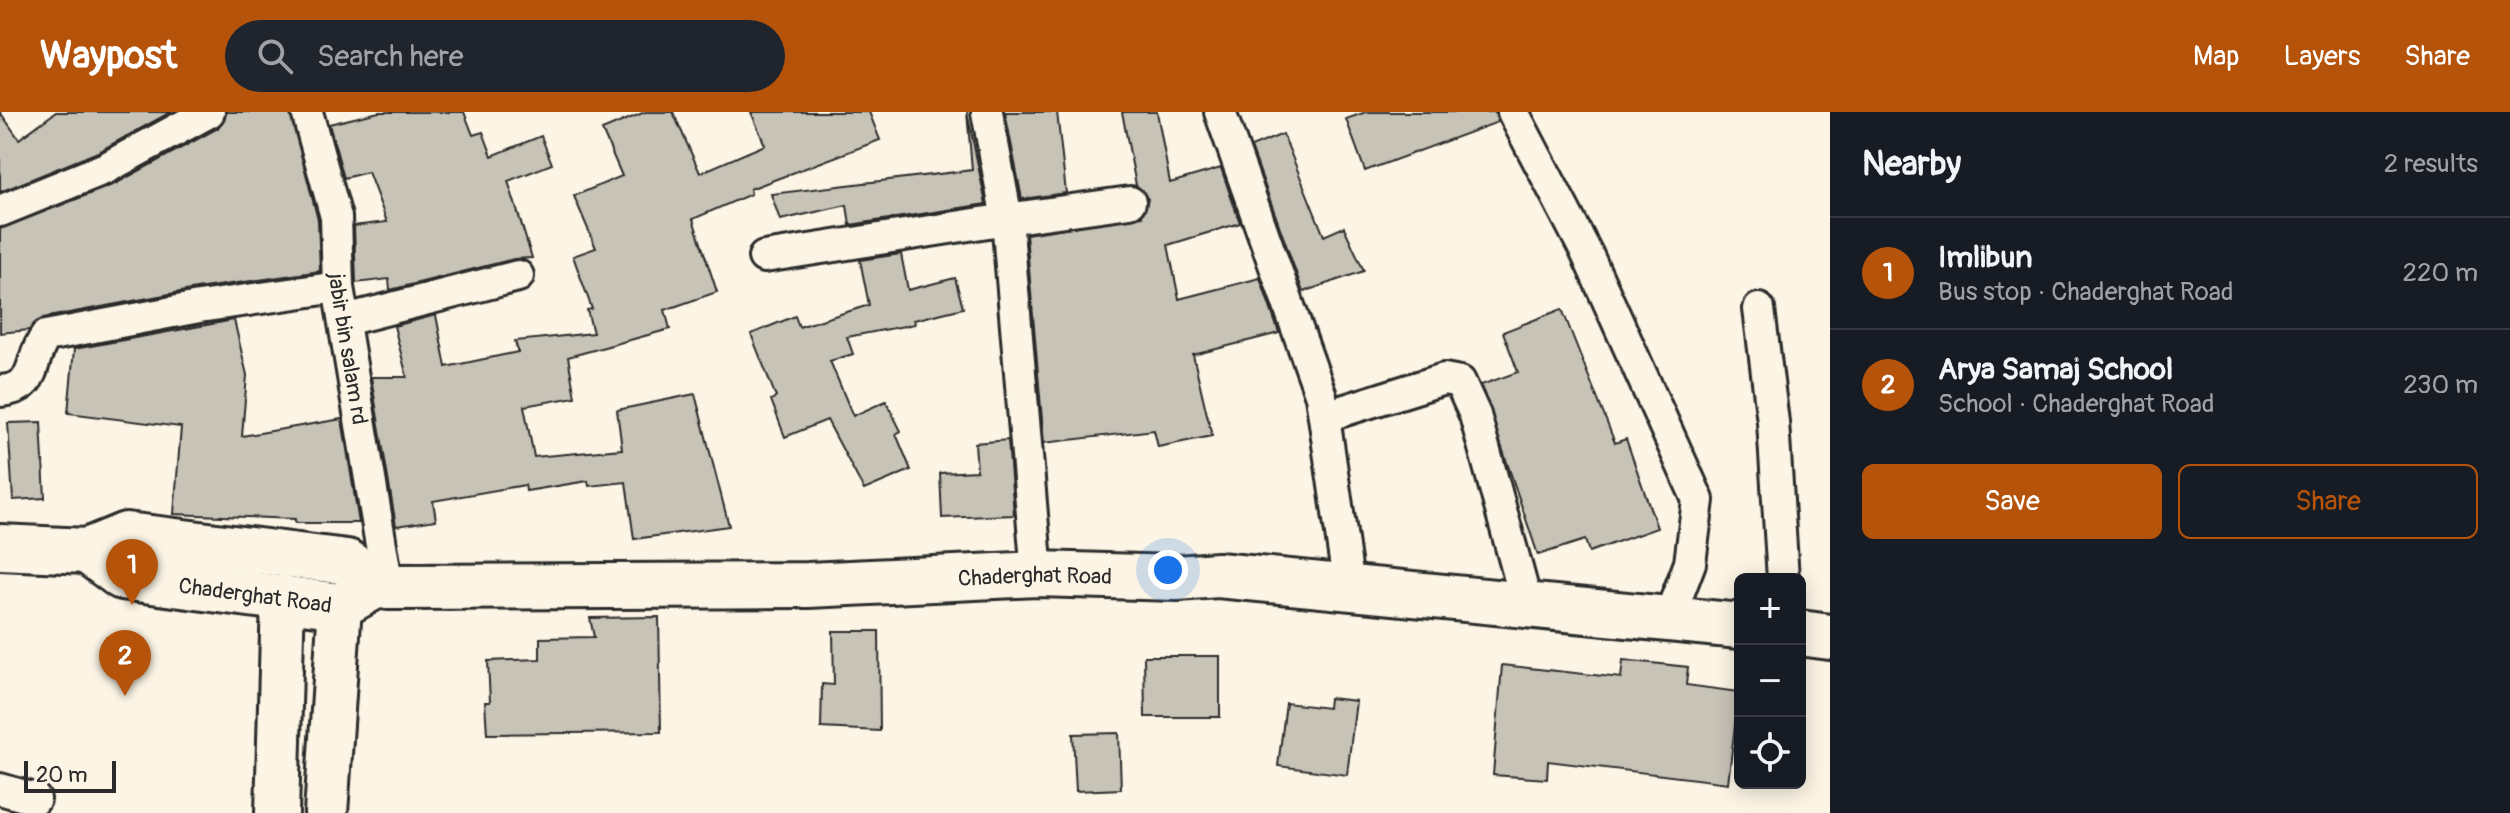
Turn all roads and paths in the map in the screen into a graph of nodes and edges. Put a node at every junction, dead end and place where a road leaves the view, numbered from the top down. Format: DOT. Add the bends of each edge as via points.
graph roads {
  1 [pos="307,112"];
  2 [pos="987,112"];
  3 [pos="1220,112"];
  4 [pos="1513,112"];
  5 [pos="197,114"];
  6 [pos="1130,202"];
  7 [pos="0,211"];
  8 [pos="1007,219"];
  9 [pos="764,257"];
  10 [pos="518,276"];
  11 [pos="338,287"];
  12 [pos="1759,309"];
  13 [pos="345,320"];
  14 [pos="0,391"];
  15 [pos="1326,416"];
  16 [pos="0,547"];
  17 [pos="87,551"];
  18 [pos="1783,573"];
  19 [pos="1037,574"];
  20 [pos="1349,588"];
  21 [pos="368,593"];
  22 [pos="283,597"];
  23 [pos="1527,605"];
  24 [pos="1669,618"];
  25 [pos="1734,625"];
  26 [pos="1806,634"];
  27 [pos="1830,637"];
  28 [pos="0,789"];
  29 [pos="35,799"];
  30 [pos="277,813"];
  31 [pos="326,813"];
  1 -- 11 [label="street, jabir bin salam rd" via="336,217"];
  2 -- 8 [label="street"];
  3 -- 15 [label="street"];
  4 -- 24 [label="street" via="1587,254 1698,500 1690,563"];
  5 -- 7 [label="street" via="106,168"];
  6 -- 8 [label="street"];
  8 -- 9 [label="street"];
  8 -- 19 [label="street"];
  10 -- 13 [label="street"];
  11 -- 13 [label="street, jabir bin salam rd"];
  11 -- 14 [label="street" via="46,336 27,382"];
  12 -- 18 [label="street"];
  13 -- 21 [label="street, jabir bin salam rd"];
  15 -- 20 [label="street"];
  15 -- 23 [label="street" via="1444,379 1460,382 1475,415"];
  16 -- 17 [label="main road, Chaderghat Road"];
  17 -- 21 [label="main road, Chaderghat Road" via="126,535 347,562"];
  17 -- 22 [label="main road, Chaderghat Road" via="122,577"];
  19 -- 20 [label="main road, Chaderghat Road" via="1218,575"];
  19 -- 21 [label="main road, Chaderghat Road" via="808,585"];
  20 -- 23 [label="main road, Chaderghat Road"];
  21 -- 22 [label="main road, Chaderghat Road"];
  21 -- 31 [label="street" via="330,736"];
  22 -- 30 [label="street"];
  23 -- 24 [label="main road, Chaderghat Road"];
  24 -- 25 [label="main road, Chaderghat Road"];
  26 -- 27 [label="main road"];
  28 -- 29 [label="street"];
}
